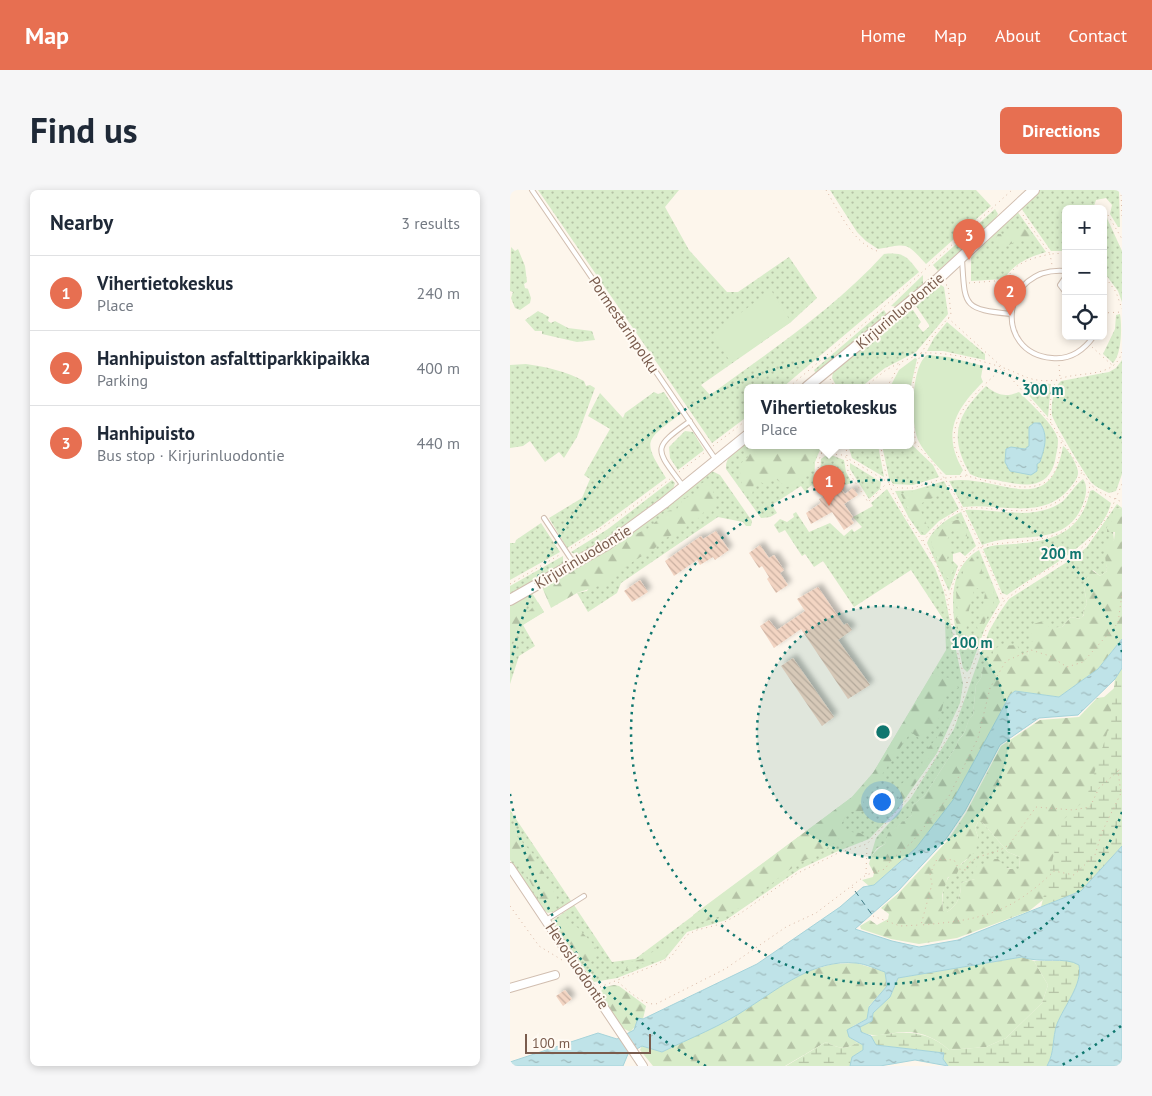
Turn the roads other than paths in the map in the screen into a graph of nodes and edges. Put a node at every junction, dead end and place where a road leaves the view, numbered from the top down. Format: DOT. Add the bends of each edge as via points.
graph roads {
  1 [pos="532,190"];
  2 [pos="1034,190"];
  3 [pos="962,257"];
  4 [pos="1062,271"];
  5 [pos="1011,314"];
  6 [pos="1091,340"];
  7 [pos="811,384"];
  8 [pos="690,421"];
  9 [pos="744,438"];
  10 [pos="716,460"];
  11 [pos="683,487"];
  12 [pos="544,518"];
  13 [pos="574,564"];
  14 [pos="510,600"];
  15 [pos="510,867"];
  16 [pos="584,896"];
  17 [pos="546,920"];
  18 [pos="555,975"];
  19 [pos="510,988"];
  20 [pos="643,1066"];
  1 -- 8 [label="lane, Pormestarinpolku"];
  2 -- 3 [label="street, Kirjurinluodontie"];
  3 -- 5 [label="lane" via="965,298 972,307"];
  3 -- 7 [label="street, Kirjurinluodontie"];
  4 -- 5 [label="lane" via="1032,277 1021,286 1013,300"];
  5 -- 6 [label="lane" via="1013,329 1020,342 1044,358 1072,356"];
  8 -- 10 [label="lane, Pormestarinpolku"];
  8 -- 11 [label="lane" via="660,446 661,454"];
  9 -- 10 [label="street, Kirjurinluodontie"];
  10 -- 11 [label="street, Kirjurinluodontie"];
  11 -- 13 [label="street, Kirjurinluodontie" via="627,531"];
  12 -- 13 [label="lane"];
  13 -- 14 [label="street, Kirjurinluodontie"];
  15 -- 17 [label="street, Hevosluodontie"];
  16 -- 17 [label="lane"];
  17 -- 20 [label="street, Hevosluodontie"];
  18 -- 19 [label="street"];
}
